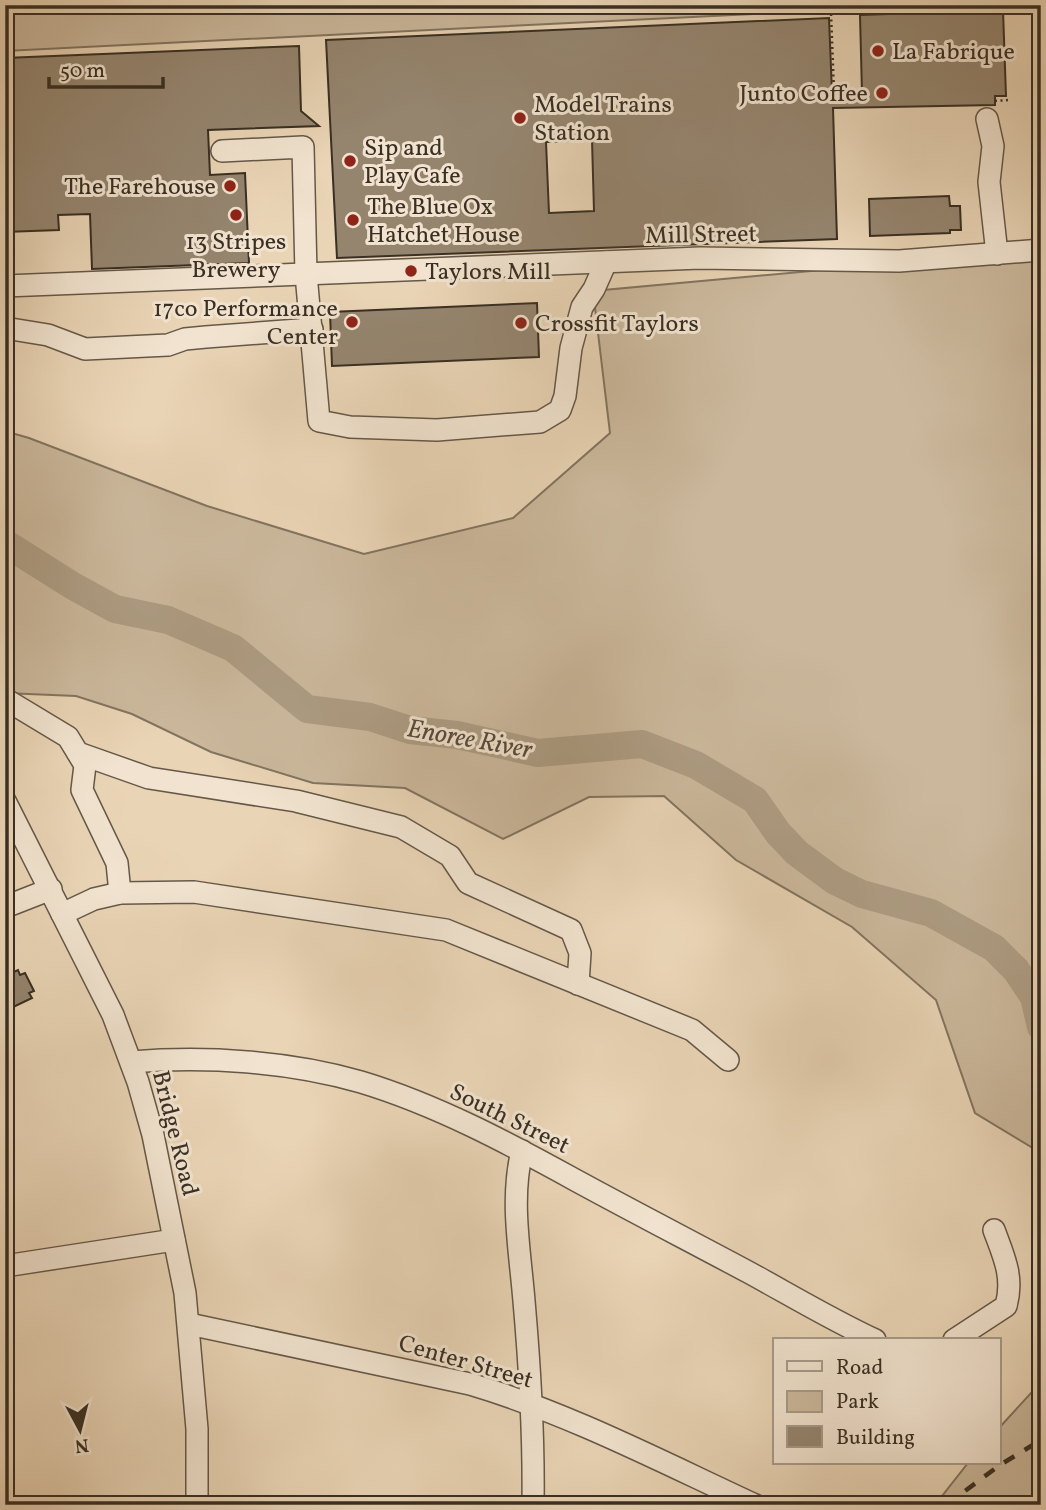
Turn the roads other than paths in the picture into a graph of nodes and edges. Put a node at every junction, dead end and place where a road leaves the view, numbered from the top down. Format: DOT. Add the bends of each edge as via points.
graph roads {
  1 [pos="991,110"];
  2 [pos="222,150"];
  3 [pos="1041,250"];
  4 [pos="997,254"];
  5 [pos="606,262"];
  6 [pos="306,274"];
  7 [pos="5,286"];
  8 [pos="5,328"];
  9 [pos="312,329"];
  10 [pos="5,699"];
  11 [pos="78,753"];
  12 [pos="5,801"];
  13 [pos="51,890"];
  14 [pos="120,893"];
  15 [pos="5,906"];
  16 [pos="62,914"];
  17 [pos="578,984"];
  18 [pos="728,1060"];
  19 [pos="131,1062"];
  20 [pos="522,1151"];
  21 [pos="994,1230"];
  22 [pos="174,1240"];
  23 [pos="5,1266"];
  24 [pos="189,1324"];
  25 [pos="871,1338"];
  26 [pos="957,1338"];
  27 [pos="532,1406"];
  28 [pos="197,1505"];
  29 [pos="533,1505"];
  30 [pos="755,1505"];
  1 -- 4 [label="street" via="989,182"];
  2 -- 6 [label="street" via="303,147"];
  3 -- 4 [label="street, Mill Street"];
  4 -- 5 [label="street, Mill Street" via="861,262 825,258"];
  5 -- 6 [label="street, Mill Street"];
  5 -- 9 [label="street" via="582,307 560,410 540,422 437,430 350,427 319,421"];
  6 -- 7 [label="street, Mill Street"];
  6 -- 9 [label="street"];
  8 -- 9 [label="street" via="48,335 85,349"];
  10 -- 11 [label="street" via="68,737"];
  11 -- 14 [label="street" via="85,765 82,790 117,863"];
  11 -- 17 [label="street" via="149,778 296,801 401,827 450,856 468,883 571,930 580,953"];
  12 -- 13 [label="street, Bridge Road"];
  13 -- 15 [label="street"];
  13 -- 16 [label="street, Bridge Road"];
  14 -- 16 [label="street"];
  14 -- 17 [label="street" via="194,892 446,930"];
  16 -- 19 [label="street, Bridge Road" via="113,1015"];
  17 -- 18 [label="street" via="692,1030"];
  19 -- 20 [label="street, South Street" via="238,1062 329,1074 418,1103"];
  19 -- 22 [label="street, Bridge Road" via="153,1135"];
  20 -- 25 [label="street, South Street"];
  20 -- 27 [label="street" via="516,1207"];
  21 -- 26 [label="street" via="1010,1289 1006,1306"];
  22 -- 23 [label="street"];
  22 -- 24 [label="street, Bridge Road"];
  24 -- 27 [label="street, Center Street" via="470,1384"];
  24 -- 28 [label="street, Bridge Road"];
  27 -- 29 [label="street"];
  27 -- 30 [label="street, Center Street"];
}
